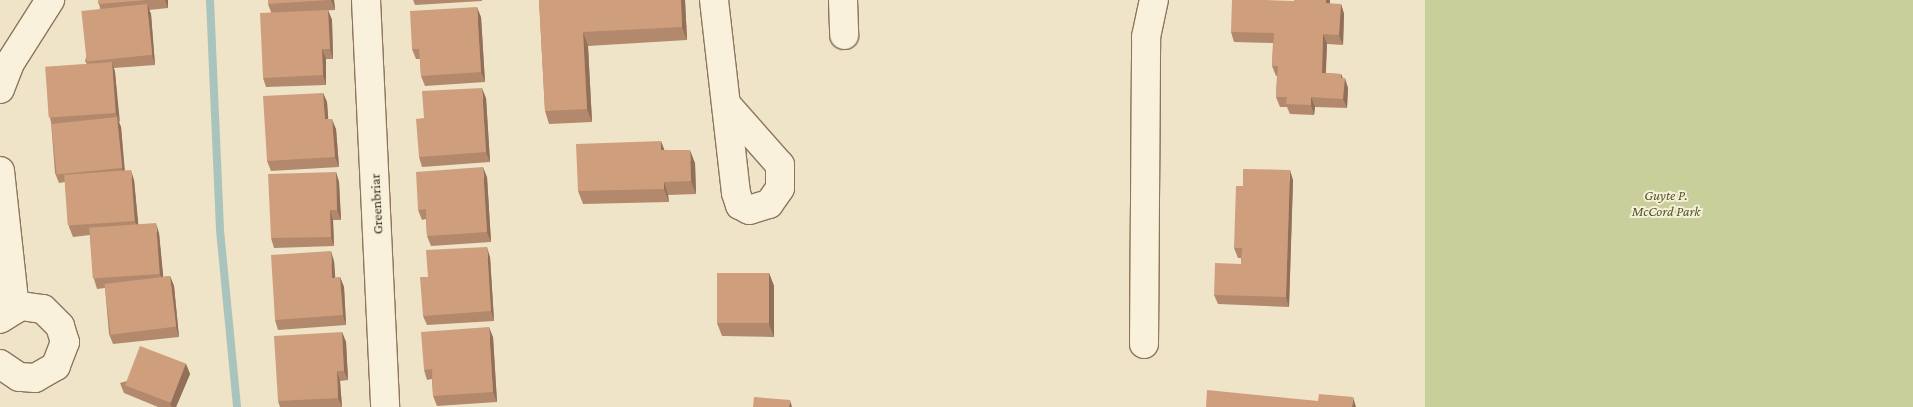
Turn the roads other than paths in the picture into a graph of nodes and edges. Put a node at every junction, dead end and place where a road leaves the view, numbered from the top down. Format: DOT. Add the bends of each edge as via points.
graph roads {
  1 [pos="32,0"];
  2 [pos="50,0"];
  3 [pos="366,0"];
  4 [pos="714,0"];
  5 [pos="843,0"];
  6 [pos="1154,0"];
  7 [pos="844,35"];
  8 [pos="26,37"];
  9 [pos="0,89"];
  10 [pos="727,105"];
  11 [pos="0,171"];
  12 [pos="8,314"];
  13 [pos="1144,344"];
  14 [pos="0,364"];
  15 [pos="385,407"];
  1 -- 8 [label="street"];
  2 -- 8 [label="street"];
  3 -- 15 [label="street, Greenbriar"];
  4 -- 10 [label="street"];
  5 -- 7 [label="street"];
  6 -- 13 [label="street" via="1146,36"];
  8 -- 9 [label="street"];
  11 -- 12 [label="street"];
  12 -- 14 [label="street" via="30,306 53,316 65,342 56,366 35,378 19,377"];
}
